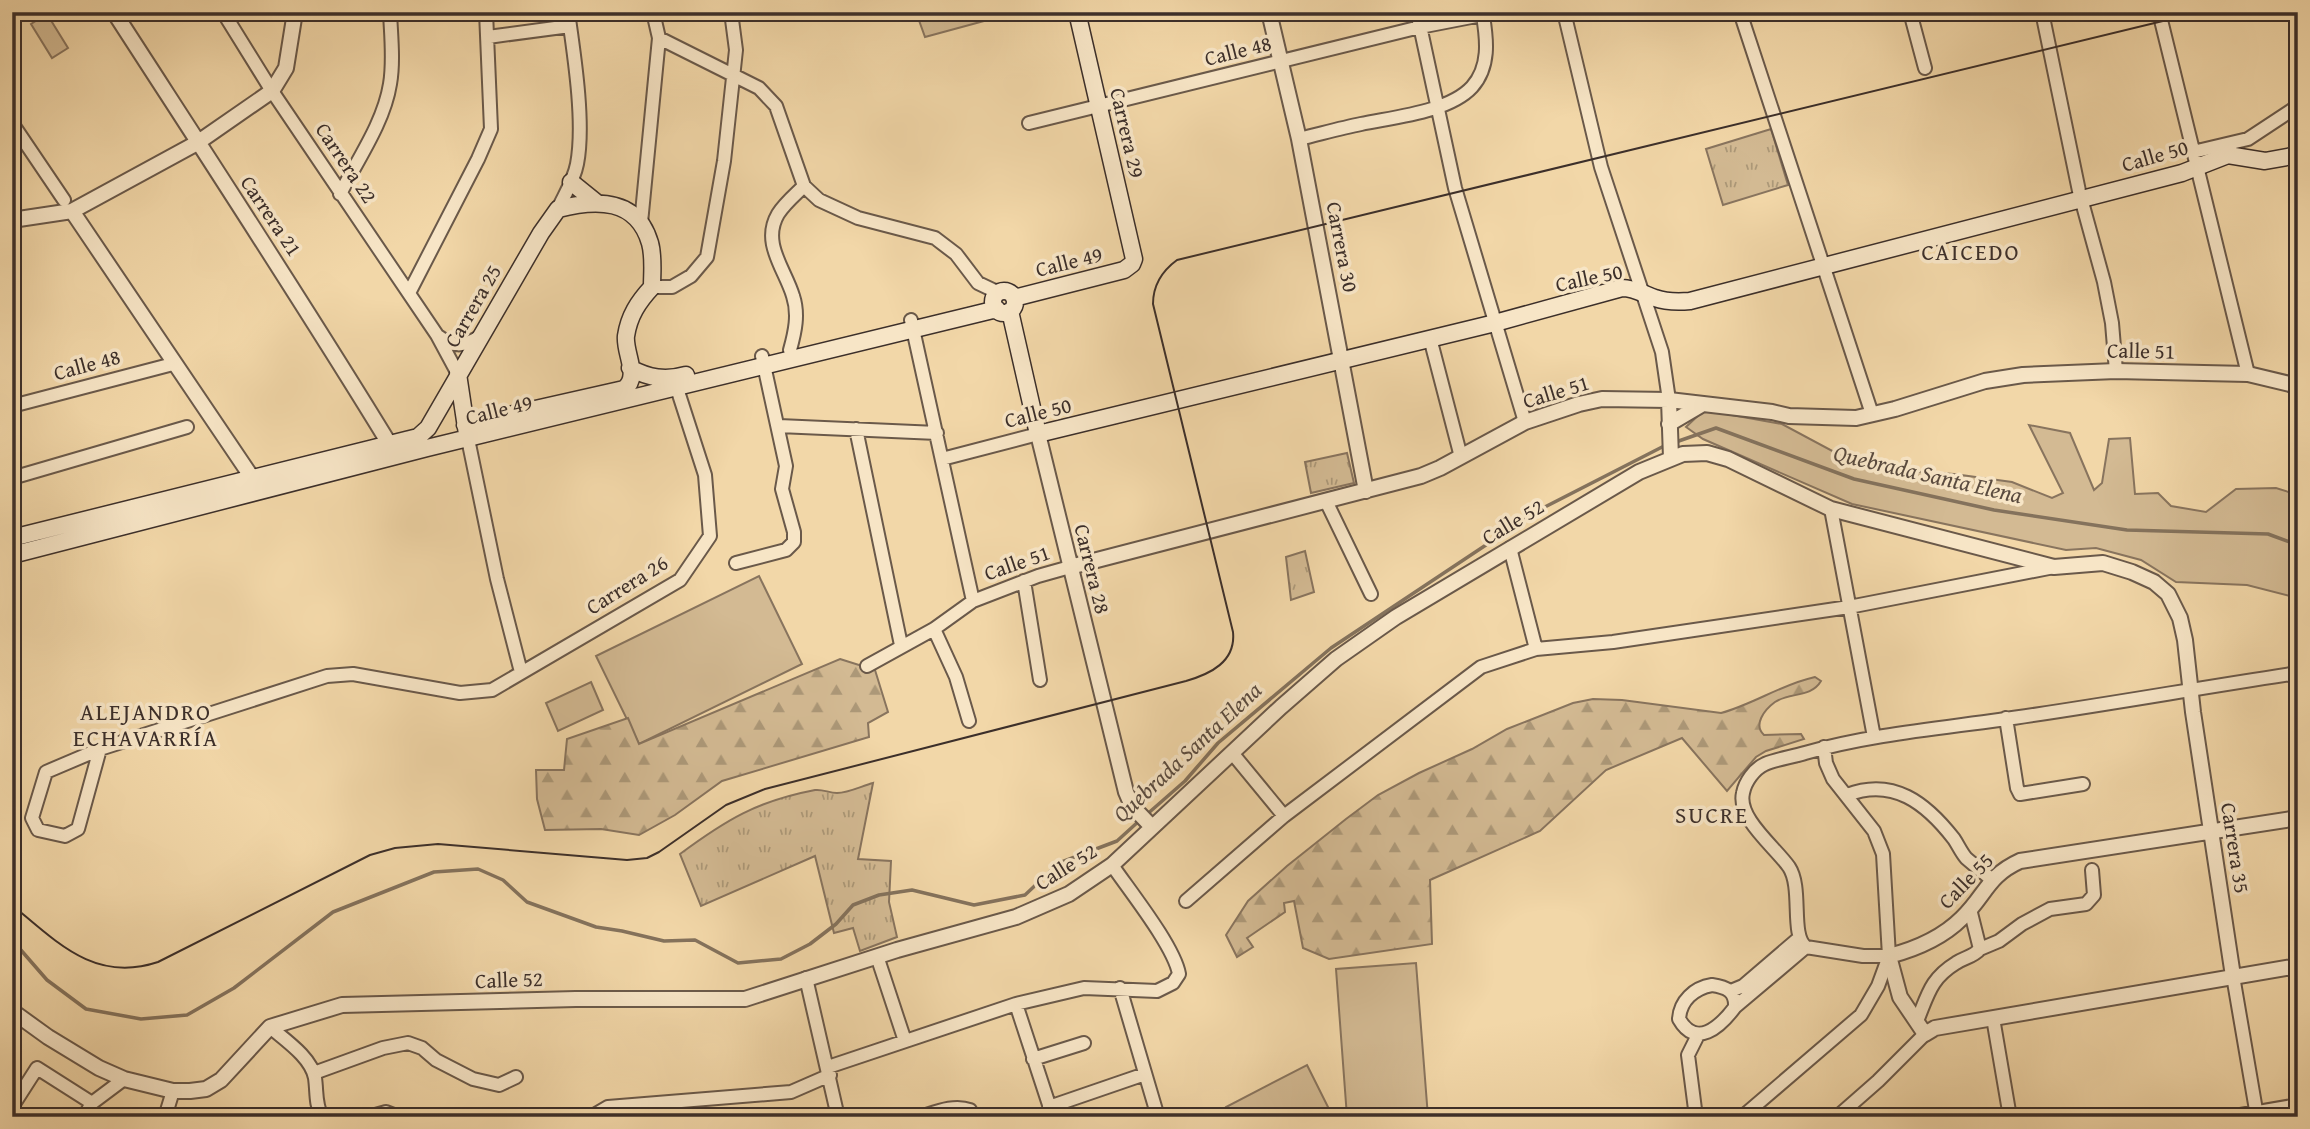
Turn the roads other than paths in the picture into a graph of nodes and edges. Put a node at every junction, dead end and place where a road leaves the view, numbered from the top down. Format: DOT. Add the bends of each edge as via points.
graph roads {
  1 [pos="114,12"];
  2 [pos="223,12"];
  3 [pos="295,12"];
  4 [pos="390,12"];
  5 [pos="486,12"];
  6 [pos="568,12"];
  7 [pos="653,12"];
  8 [pos="731,12"];
  9 [pos="1077,12"];
  10 [pos="1269,12"];
  11 [pos="1417,12"];
  12 [pos="1497,12"];
  13 [pos="1564,12"];
  14 [pos="1740,12"];
  15 [pos="1910,12"];
  16 [pos="2042,12"];
  17 [pos="2160,12"];
  18 [pos="1483,16"];
  19 [pos="570,26"];
  20 [pos="1420,27"];
  21 [pos="488,37"];
  22 [pos="659,38"];
  23 [pos="1281,62"];
  24 [pos="1924,68"];
  25 [pos="734,73"];
  26 [pos="272,91"];
  27 [pos="1099,106"];
  28 [pos="2298,106"];
  29 [pos="1436,107"];
  30 [pos="1029,123"];
  31 [pos="14,126"];
  32 [pos="1299,139"];
  33 [pos="2248,139"];
  34 [pos="197,144"];
  35 [pos="2298,155"];
  36 [pos="2240,156"];
  37 [pos="2195,159"];
  38 [pos="571,182"];
  39 [pos="804,186"];
  40 [pos="340,194"];
  41 [pos="2080,198"];
  42 [pos="597,203"];
  43 [pos="68,205"];
  44 [pos="558,209"];
  45 [pos="12,220"];
  46 [pos="641,223"];
  47 [pos="1132,264"];
  48 [pos="1824,265"];
  49 [pos="652,288"];
  50 [pos="409,293"];
  51 [pos="1643,294"];
  52 [pos="1003,302"];
  53 [pos="1495,323"];
  54 [pos="912,325"];
  55 [pos="438,335"];
  56 [pos="479,337"];
  57 [pos="1430,338"];
  58 [pos="790,350"];
  59 [pos="1341,359"];
  60 [pos="763,362"];
  61 [pos="173,364"];
  62 [pos="630,368"];
  63 [pos="2116,370"];
  64 [pos="458,374"];
  65 [pos="2248,374"];
  66 [pos="676,384"];
  67 [pos="2298,386"];
  68 [pos="461,393"];
  69 [pos="1669,400"];
  70 [pos="1703,404"];
  71 [pos="12,406"];
  72 [pos="1872,414"];
  73 [pos="496,418"];
  74 [pos="1525,422"];
  75 [pos="1669,425"];
  76 [pos="779,426"];
  77 [pos="187,427"];
  78 [pos="856,429"];
  79 [pos="467,432"];
  80 [pos="937,433"];
  81 [pos="1038,434"];
  82 [pos="390,445"];
  83 [pos="1671,453"];
  84 [pos="1461,457"];
  85 [pos="942,459"];
  86 [pos="251,477"];
  87 [pos="12,478"];
  88 [pos="262,491"];
  89 [pos="1366,491"];
  90 [pos="1325,501"];
  91 [pos="1831,509"];
  92 [pos="24,541"];
  93 [pos="1510,548"];
  94 [pos="12,555"];
  95 [pos="736,563"];
  96 [pos="1070,567"];
  97 [pos="2054,567"];
  98 [pos="1024,581"];
  99 [pos="1371,594"];
  100 [pos="2168,594"];
  101 [pos="973,601"];
  102 [pos="1849,607"];
  103 [pos="933,629"];
  104 [pos="901,645"];
  105 [pos="1536,649"];
  106 [pos="867,666"];
  107 [pos="521,672"];
  108 [pos="2298,673"];
  109 [pos="1040,680"];
  110 [pos="2190,691"];
  111 [pos="2006,718"];
  112 [pos="969,720"];
  113 [pos="1874,737"];
  114 [pos="1824,747"];
  115 [pos="100,749"];
  116 [pos="1233,754"];
  117 [pos="2083,784"];
  118 [pos="1847,795"];
  119 [pos="1284,816"];
  120 [pos="2298,818"];
  121 [pos="1150,825"];
  122 [pos="2211,833"];
  123 [pos="1111,864"];
  124 [pos="2092,870"];
  125 [pos="1991,879"];
  126 [pos="1186,901"];
  127 [pos="1970,909"];
  128 [pos="1803,942"];
  129 [pos="1980,949"];
  130 [pos="877,956"];
  131 [pos="1889,956"];
  132 [pos="2298,966"];
  133 [pos="2233,976"];
  134 [pos="806,978"];
  135 [pos="1121,988"];
  136 [pos="1731,991"];
  137 [pos="1016,1004"];
  138 [pos="1735,1007"];
  139 [pos="12,1011"];
  140 [pos="1993,1018"];
  141 [pos="270,1027"];
  142 [pos="1921,1028"];
  143 [pos="1698,1035"];
  144 [pos="905,1041"];
  145 [pos="1084,1043"];
  146 [pos="1033,1059"];
  147 [pos="829,1071"];
  148 [pos="314,1073"];
  149 [pos="1145,1074"];
  150 [pos="516,1077"];
  151 [pos="124,1079"];
  152 [pos="173,1091"];
  153 [pos="92,1102"];
  154 [pos="2298,1105"];
  155 [pos="12,1107"];
  156 [pos="1051,1112"];
  157 [pos="2248,1113"];
  158 [pos="84,1117"];
  159 [pos="165,1117"];
  160 [pos="322,1117"];
  161 [pos="368,1117"];
  162 [pos="399,1117"];
  163 [pos="591,1117"];
  164 [pos="838,1117"];
  165 [pos="920,1117"];
  166 [pos="971,1117"];
  167 [pos="1158,1117"];
  168 [pos="1696,1117"];
  169 [pos="1742,1117"];
  170 [pos="1837,1117"];
  171 [pos="2010,1117"];
  172 [pos="2229,1117"];
  1 -- 34 [label="street, Carrera 21"];
  2 -- 26 [label="street, Carrera 22"];
  3 -- 26 [label="street" via="286,68"];
  4 -- 40 [label="street" via="392,64 383,111"];
  5 -- 21 [label="street"];
  6 -- 19 [label="street, Carrera 25"];
  7 -- 22 [label="street"];
  8 -- 25 [label="street"];
  9 -- 27 [label="main road, Carrera 29"];
  10 -- 23 [label="street, Carrera 30"];
  11 -- 20 [label="street"];
  12 -- 18 [label="street, Calle 48"];
  13 -- 51 [label="street" via="1601,167"];
  14 -- 48 [label="street"];
  15 -- 24 [label="street"];
  16 -- 41 [label="street"];
  17 -- 37 [label="street"];
  18 -- 20 [label="street, Calle 48"];
  18 -- 29 [label="street" via="1487,41 1482,72 1460,97"];
  19 -- 21 [label="street"];
  19 -- 38 [label="street, Carrera 25" via="579,111 577,162"];
  20 -- 23 [label="street, Calle 48"];
  20 -- 29 [label="street"];
  21 -- 50 [label="street" via="491,129"];
  22 -- 25 [label="street"];
  22 -- 46 [label="street"];
  23 -- 27 [label="street, Calle 48"];
  23 -- 32 [label="street, Carrera 30"];
  25 -- 39 [label="street" via="759,88 776,106"];
  25 -- 49 [label="street" via="707,257 691,276 672,287"];
  26 -- 34 [label="street"];
  26 -- 40 [label="street, Carrera 22"];
  27 -- 30 [label="street, Calle 48"];
  27 -- 47 [label="main road, Carrera 29" via="1134,254"];
  28 -- 33 [label="street"];
  29 -- 32 [label="street"];
  29 -- 53 [label="street"];
  31 -- 43 [label="street"];
  32 -- 59 [label="street, Carrera 30"];
  33 -- 36 [label="street"];
  33 -- 37 [label="street"];
  34 -- 43 [label="street"];
  34 -- 82 [label="street, Carrera 21"];
  35 -- 36 [label="main road, Calle 50" via="2264,161"];
  36 -- 37 [label="main road, Calle 50"];
  37 -- 41 [label="main road, Calle 50" via="2182,173"];
  37 -- 65 [label="street"];
  38 -- 42 [label="main road"];
  38 -- 44 [label="street, Carrera 25"];
  39 -- 52 [label="street" via="819,200 858,218 935,238"];
  39 -- 58 [label="street" via="785,205 772,230 776,260 796,307"];
  40 -- 50 [label="street, Carrera 22"];
  41 -- 48 [label="main road, Calle 50"];
  41 -- 63 [label="street" via="2110,313"];
  42 -- 44 [label="main road"];
  42 -- 46 [label="main road" via="621,208"];
  43 -- 45 [label="street"];
  43 -- 61 [label="street"];
  44 -- 56 [label="main road, Carrera 25"];
  46 -- 49 [label="main road" via="650,244"];
  47 -- 52 [label="main road, Calle 49"];
  48 -- 51 [label="main road, Calle 50" via="1690,302 1666,302"];
  48 -- 72 [label="street"];
  49 -- 62 [label="main road" via="630,318 625,339"];
  50 -- 55 [label="street, Carrera 22"];
  51 -- 53 [label="main road, Calle 50" via="1622,288"];
  51 -- 69 [label="street" via="1662,352"];
  52 -- 54 [label="main road, Calle 49"];
  52 -- 81 [label="main road, Carrera 28"];
  53 -- 57 [label="main road, Calle 50"];
  53 -- 74 [label="street"];
  54 -- 58 [label="main road, Calle 49"];
  54 -- 60 [label="main road, Calle 49"];
  54 -- 80 [label="street"];
  55 -- 56 [label="street" via="456,346"];
  55 -- 64 [label="street, Carrera 22"];
  56 -- 64 [label="main road, Carrera 25"];
  57 -- 59 [label="main road, Calle 50"];
  57 -- 84 [label="street"];
  58 -- 60 [label="main road, Calle 49"];
  59 -- 81 [label="main road, Calle 50"];
  59 -- 89 [label="street, Carrera 30"];
  60 -- 66 [label="main road, Calle 49"];
  60 -- 76 [label="street"];
  61 -- 71 [label="street, Calle 48"];
  61 -- 86 [label="street"];
  62 -- 66 [label="main road, Calle 49"];
  62 -- 73 [label="main road, Calle 49" via="633,375 624,389"];
  63 -- 65 [label="street, Calle 51"];
  63 -- 72 [label="street, Calle 51" via="1985,381"];
  64 -- 68 [label="main road, Carrera 25"];
  64 -- 82 [label="main road, Calle 49" via="428,428 413,439"];
  65 -- 67 [label="street, Calle 51"];
  66 -- 79 [label="main road, Calle 49"];
  66 -- 107 [label="street, Carrera 26" via="705,475 710,536 680,580"];
  68 -- 73 [label="main road" via="481,412"];
  68 -- 79 [label="main road, Carrera 25"];
  69 -- 70 [label="street, Calle 51"];
  69 -- 74 [label="street, Calle 51" via="1602,399"];
  69 -- 75 [label="street"];
  70 -- 72 [label="street, Calle 51" via="1789,416 1856,418"];
  70 -- 75 [label="street"];
  73 -- 79 [label="main road, Calle 49"];
  74 -- 84 [label="street, Calle 51"];
  75 -- 83 [label="street"];
  76 -- 78 [label="street"];
  76 -- 95 [label="street" via="786,466 782,489 794,542 786,551"];
  77 -- 87 [label="street"];
  78 -- 80 [label="street"];
  78 -- 104 [label="street"];
  79 -- 88 [label="main road, Calle 49"];
  79 -- 107 [label="street, Carrera 25"];
  80 -- 85 [label="street"];
  81 -- 85 [label="street, Calle 50"];
  81 -- 96 [label="street, Carrera 28"];
  82 -- 86 [label="main road, Calle 49"];
  83 -- 91 [label="street, Calle 52" via="1715,454"];
  83 -- 93 [label="street, Calle 52"];
  84 -- 89 [label="street, Calle 51" via="1420,476"];
  85 -- 101 [label="street"];
  86 -- 88 [label="street"];
  86 -- 92 [label="main road, Calle 49"];
  88 -- 92 [label="main road, Calle 49"];
  89 -- 90 [label="street, Calle 51"];
  90 -- 96 [label="street, Calle 51"];
  90 -- 99 [label="street"];
  91 -- 97 [label="street, Calle 52"];
  91 -- 102 [label="street"];
  92 -- 94 [label="main road, Calle 49"];
  93 -- 105 [label="street"];
  93 -- 116 [label="street, Calle 52" via="1336,659"];
  96 -- 98 [label="street, Calle 51"];
  96 -- 121 [label="street, Carrera 28" via="1126,793"];
  97 -- 100 [label="street, Calle 52" via="2103,563 2154,582"];
  97 -- 102 [label="street"];
  98 -- 101 [label="street, Calle 51"];
  98 -- 109 [label="street"];
  100 -- 110 [label="street, Carrera 35" via="2180,618"];
  101 -- 103 [label="street, Calle 51"];
  102 -- 105 [label="street"];
  102 -- 113 [label="street"];
  103 -- 104 [label="street, Calle 51"];
  103 -- 112 [label="street" via="956,677"];
  104 -- 106 [label="street, Calle 51"];
  105 -- 119 [label="street" via="1469,674"];
  107 -- 115 [label="street, Carrera 26" via="492,690 460,693 354,674 327,676"];
  108 -- 110 [label="street"];
  110 -- 111 [label="street"];
  110 -- 122 [label="street, Carrera 35"];
  111 -- 113 [label="street"];
  111 -- 117 [label="street" via="2020,794"];
  113 -- 114 [label="street"];
  114 -- 118 [label="street" via="1833,779"];
  114 -- 128 [label="street" via="1762,765 1743,791 1745,814 1793,876"];
  115 -- 115 [label="street, Carrera 26" via="78,829 65,836 38,830 32,818 46,772"];
  116 -- 119 [label="street"];
  116 -- 121 [label="street, Calle 52"];
  118 -- 125 [label="street" via="1884,789 1917,802 1934,816 1964,856"];
  118 -- 131 [label="street" via="1874,831 1883,854"];
  119 -- 126 [label="street"];
  120 -- 122 [label="street, Calle 55"];
  121 -- 123 [label="street, Calle 52"];
  122 -- 125 [label="street, Calle 55" via="2021,860"];
  122 -- 133 [label="street, Carrera 35"];
  123 -- 130 [label="street, Calle 52" via="1041,908"];
  123 -- 135 [label="street" via="1160,934 1179,974 1157,991"];
  124 -- 129 [label="street" via="2094,895 2086,904 2050,909"];
  125 -- 127 [label="street, Calle 55"];
  127 -- 129 [label="street"];
  127 -- 131 [label="street, Calle 55" via="1941,935"];
  128 -- 131 [label="street" via="1863,956"];
  128 -- 136 [label="street"];
  128 -- 138 [label="street"];
  129 -- 142 [label="street" via="1936,979"];
  130 -- 134 [label="street, Calle 52"];
  130 -- 144 [label="street"];
  131 -- 142 [label="street" via="1900,997"];
  131 -- 169 [label="street" via="1861,1015"];
  132 -- 133 [label="street"];
  133 -- 140 [label="street"];
  133 -- 157 [label="street, Carrera 35"];
  134 -- 141 [label="street, Calle 52" via="745,999 342,1005"];
  134 -- 147 [label="street"];
  135 -- 137 [label="street" via="1084,988"];
  135 -- 149 [label="street"];
  136 -- 138 [label="street"];
  136 -- 143 [label="street" via="1703,986 1685,1001 1679,1019 1686,1030"];
  137 -- 144 [label="street"];
  137 -- 146 [label="street"];
  138 -- 143 [label="street" via="1716,1026"];
  139 -- 151 [label="street, Calle 52" via="99,1068"];
  140 -- 142 [label="street"];
  140 -- 171 [label="street"];
  141 -- 148 [label="street"];
  141 -- 152 [label="street, Calle 52" via="214,1085"];
  142 -- 170 [label="street" via="1878,1082"];
  143 -- 168 [label="street" via="1688,1055"];
  144 -- 147 [label="street"];
  145 -- 146 [label="street"];
  146 -- 156 [label="street"];
  147 -- 163 [label="street" via="791,1092 608,1107"];
  147 -- 164 [label="street"];
  148 -- 150 [label="street" via="383,1048 408,1044 473,1079 499,1085"];
  148 -- 160 [label="street"];
  149 -- 156 [label="street"];
  149 -- 167 [label="street"];
  151 -- 152 [label="street, Calle 52"];
  151 -- 153 [label="street"];
  152 -- 159 [label="street"];
  153 -- 155 [label="street" via="37,1068"];
  153 -- 158 [label="street"];
  154 -- 157 [label="street"];
  157 -- 172 [label="street"];
  161 -- 162 [label="street" via="386,1112"];
  165 -- 166 [label="street" via="953,1108 967,1108"];
}
